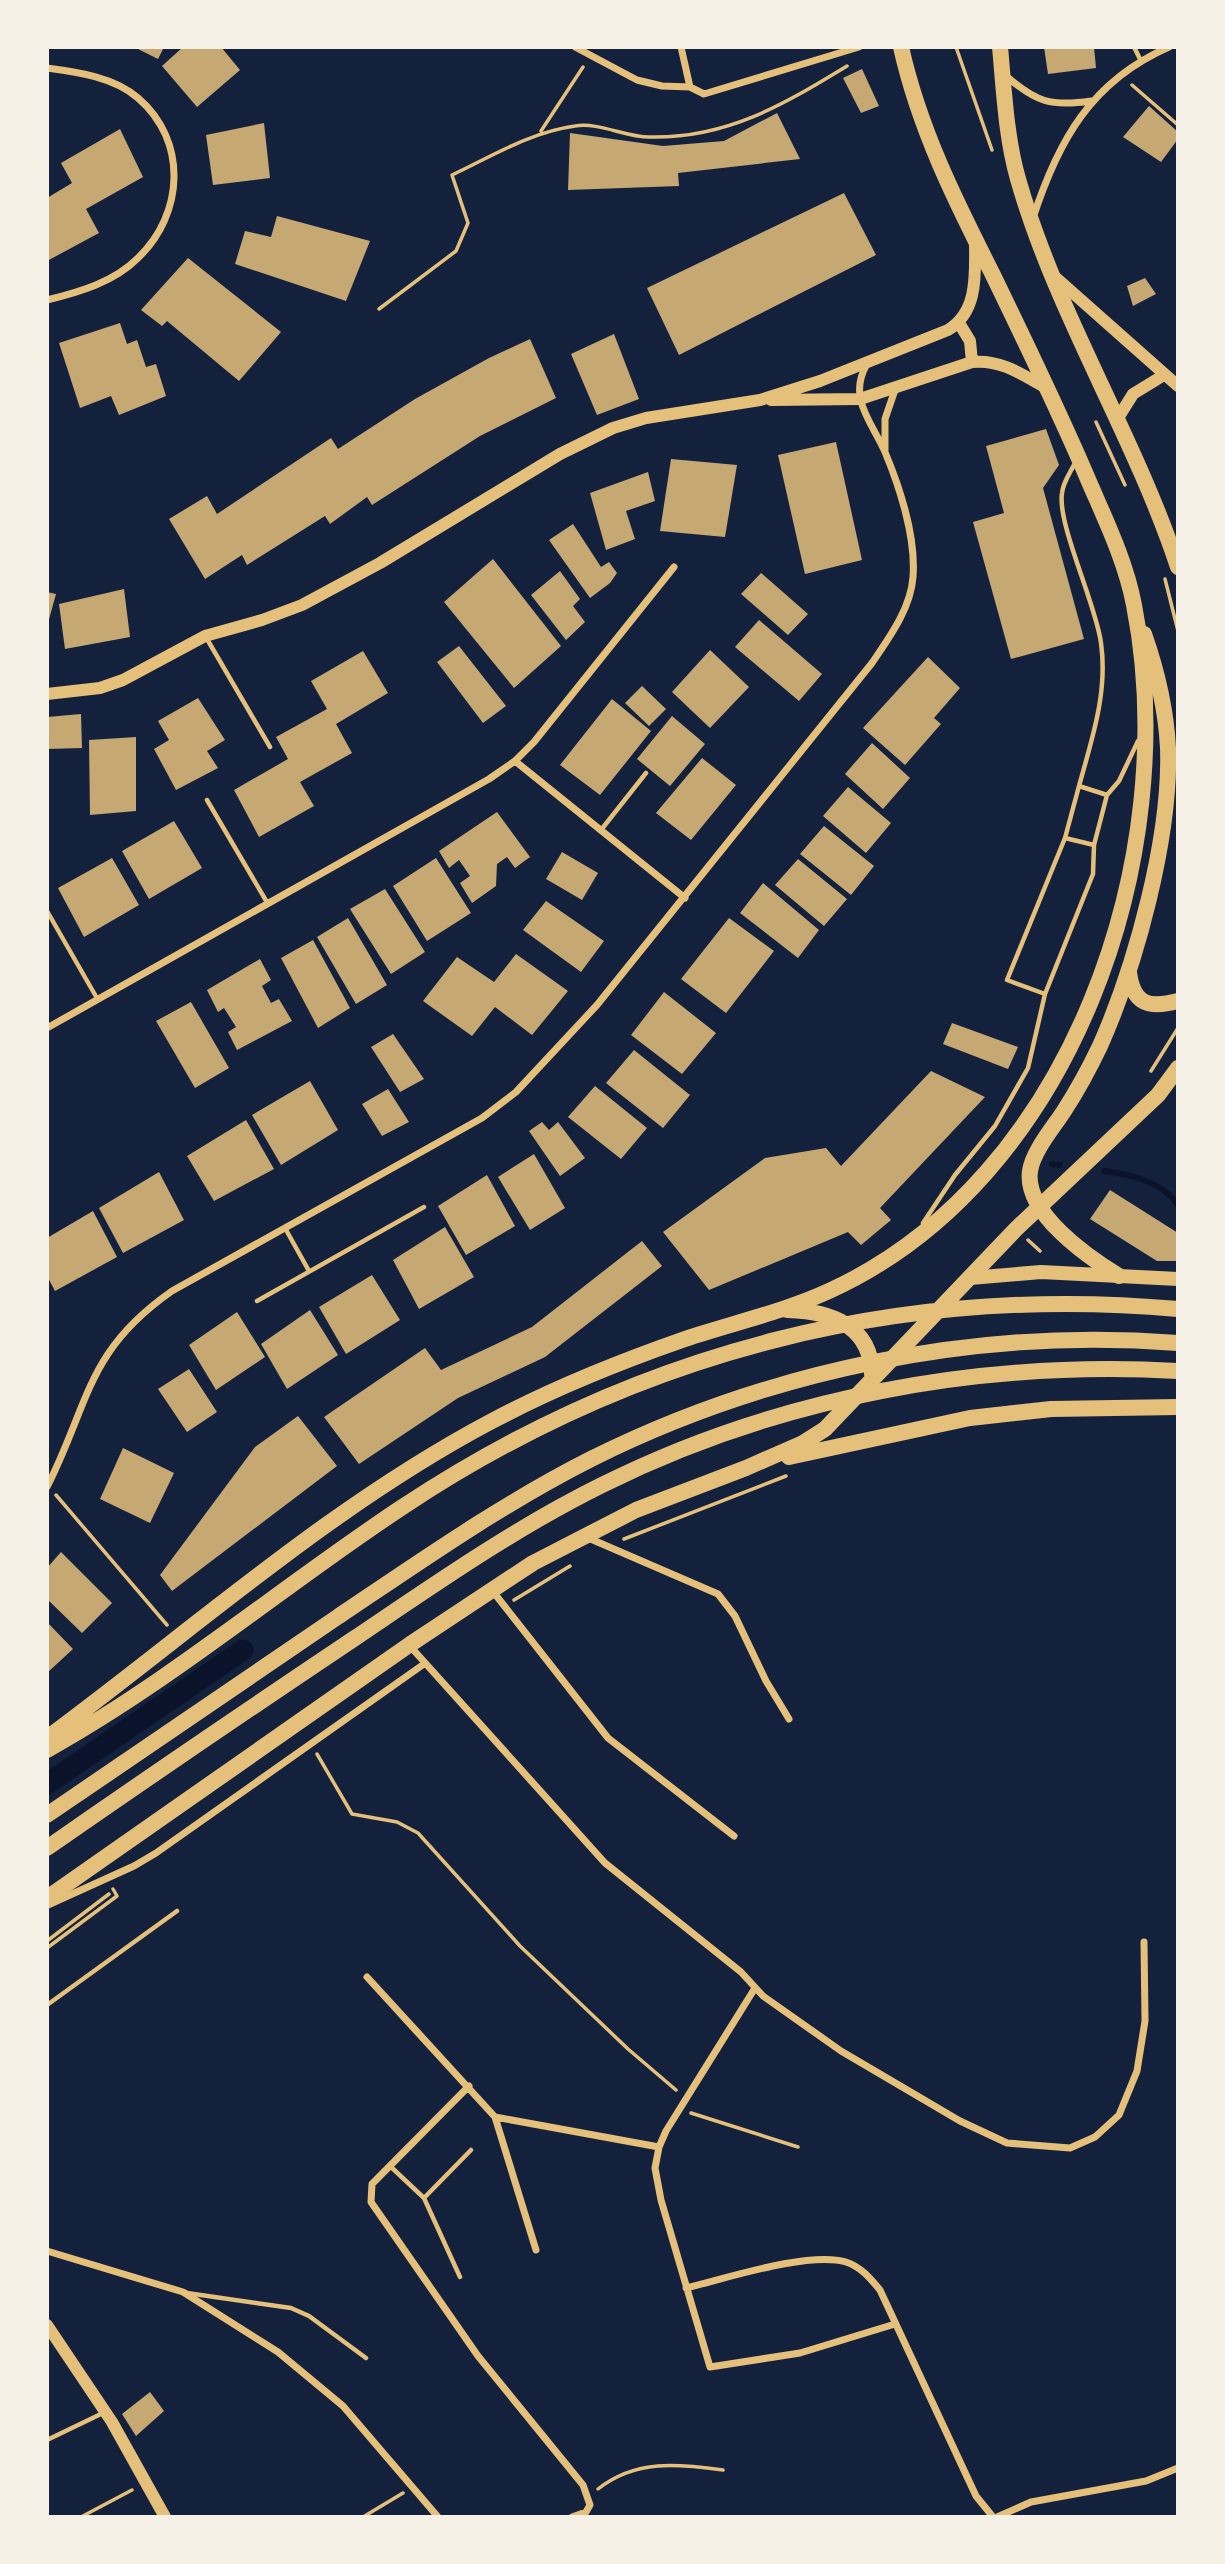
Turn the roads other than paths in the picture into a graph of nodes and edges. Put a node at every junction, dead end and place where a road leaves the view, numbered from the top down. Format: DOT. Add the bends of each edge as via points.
graph roads {
  1 [pos="575,47"];
  2 [pos="681,47"];
  3 [pos="859,47"];
  4 [pos="901,47"];
  5 [pos="1000,47"];
  6 [pos="1133,47"];
  7 [pos="1169,47"];
  8 [pos="1142,62"];
  9 [pos="47,68"];
  10 [pos="1003,73"];
  11 [pos="690,87"];
  12 [pos="1091,101"];
  13 [pos="1031,224"];
  14 [pos="975,240"];
  15 [pos="1054,276"];
  16 [pos="47,300"];
  17 [pos="959,323"];
  18 [pos="870,359"];
  19 [pos="972,362"];
  20 [pos="1164,375"];
  21 [pos="1178,386"];
  22 [pos="896,387"];
  23 [pos="1049,390"];
  24 [pos="860,399"];
  25 [pos="760,400"];
  26 [pos="1118,418"];
  27 [pos="885,451"];
  28 [pos="1079,456"];
  29 [pos="1178,566"];
  30 [pos="674,568"];
  31 [pos="1134,605"];
  32 [pos="205,636"];
  33 [pos="47,694"];
  34 [pos="1144,727"];
  35 [pos="270,747"];
  36 [pos="515,761"];
  37 [pos="646,773"];
  38 [pos="1079,786"];
  39 [pos="1107,795"];
  40 [pos="207,800"];
  41 [pos="601,831"];
  42 [pos="1065,838"];
  43 [pos="1094,845"];
  44 [pos="684,898"];
  45 [pos="268,904"];
  46 [pos="47,911"];
  47 [pos="1129,966"];
  48 [pos="1045,994"];
  49 [pos="99,1000"];
  50 [pos="1178,1001"];
  51 [pos="47,1028"];
  52 [pos="1178,1068"];
  53 [pos="424,1207"];
  54 [pos="1039,1207"];
  55 [pos="285,1228"];
  56 [pos="913,1240"];
  57 [pos="309,1271"];
  58 [pos="1119,1276"];
  59 [pos="970,1278"];
  60 [pos="1178,1279"];
  61 [pos="257,1301"];
  62 [pos="781,1309"];
  63 [pos="1178,1309"];
  64 [pos="1178,1343"];
  65 [pos="1178,1371"];
  66 [pos="872,1383"];
  67 [pos="1178,1406"];
  68 [pos="746,1468"];
  69 [pos="48,1486"];
  70 [pos="583,1535"];
  71 [pos="491,1589"];
  72 [pos="408,1644"];
  73 [pos="424,1664"];
  74 [pos="789,1719"];
  75 [pos="47,1738"];
  76 [pos="47,1750"];
  77 [pos="47,1815"];
  78 [pos="734,1836"];
  79 [pos="47,1848"];
  80 [pos="47,1898"];
  81 [pos="47,1905"];
  82 [pos="177,1911"];
  83 [pos="1144,1942"];
  84 [pos="367,1977"];
  85 [pos="755,1988"];
  86 [pos="47,2005"];
  87 [pos="469,2086"];
  88 [pos="495,2117"];
  89 [pos="659,2147"];
  90 [pos="471,2150"];
  91 [pos="390,2166"];
  92 [pos="424,2198"];
  93 [pos="536,2250"];
  94 [pos="47,2251"];
  95 [pos="460,2277"];
  96 [pos="686,2288"];
  97 [pos="183,2292"];
  98 [pos="895,2324"];
  99 [pos="47,2325"];
  100 [pos="366,2358"];
  101 [pos="105,2412"];
  102 [pos="47,2441"];
  103 [pos="1178,2468"];
  104 [pos="165,2517"];
  105 [pos="438,2517"];
  106 [pos="572,2517"];
  107 [pos="995,2517"];
  1 -- 11 [label="street" via="637,80"];
  2 -- 11 [label="street"];
  3 -- 11 [label="street" via="704,94"];
  4 -- 14 [label="main road" via="921,120"];
  5 -- 10 [label="main road"];
  6 -- 8 [label="lane"];
  7 -- 8 [label="street"];
  8 -- 12 [label="street"];
  9 -- 16 [label="street" via="83,73 136,96 158,121 175,166 168,217 137,259 93,287"];
  10 -- 12 [label="street" via="1048,103"];
  10 -- 13 [label="main road" via="1017,175"];
  12 -- 13 [label="street" via="1056,159"];
  13 -- 15 [label="main road"];
  14 -- 17 [label="street" via="972,297"];
  14 -- 23 [label="main road"];
  15 -- 20 [label="street"];
  15 -- 26 [label="main road"];
  17 -- 18 [label="street"];
  17 -- 19 [label="street" via="970,341"];
  18 -- 24 [label="street" via="859,385"];
  18 -- 25 [label="street"];
  19 -- 22 [label="street"];
  19 -- 23 [label="street" via="997,363"];
  20 -- 21 [label="street"];
  20 -- 26 [label="street" via="1133,394"];
  22 -- 24 [label="street"];
  22 -- 27 [label="street" via="885,419"];
  23 -- 28 [label="main road"];
  24 -- 25 [label="street"];
  24 -- 27 [label="street" via="866,421"];
  25 -- 32 [label="street" via="646,418 585,440 302,605"];
  26 -- 29 [label="main road"];
  27 -- 44 [label="street" via="912,552 913,578 893,632"];
  28 -- 31 [label="main road" via="1124,567"];
  28 -- 38 [label="lane" via="1064,484 1062,508 1097,622 1103,671 1096,722"];
  30 -- 36 [label="street"];
  31 -- 34 [label="main road"];
  31 -- 47 [label="main road" via="1158,675 1168,750 1160,839"];
  32 -- 33 [label="street" via="123,680 82,692"];
  32 -- 35 [label="lane"];
  34 -- 39 [label="lane" via="1119,781"];
  34 -- 56 [label="main road" via="1144,785 1127,892 1071,1046 1050,1086 993,1163"];
  36 -- 41 [label="street"];
  36 -- 45 [label="street"];
  37 -- 41 [label="lane"];
  38 -- 39 [label="lane"];
  38 -- 42 [label="lane"];
  39 -- 43 [label="lane"];
  40 -- 45 [label="lane"];
  41 -- 44 [label="street"];
  42 -- 43 [label="lane"];
  42 -- 48 [label="lane" via="1007,980"];
  43 -- 48 [label="lane" via="1093,874"];
  44 -- 55 [label="street" via="597,1005 516,1092 482,1118"];
  45 -- 49 [label="street"];
  46 -- 49 [label="lane"];
  47 -- 50 [label="main road" via="1136,997 1153,1005"];
  47 -- 54 [label="main road" via="1100,1046 1030,1171"];
  48 -- 56 [label="lane" via="1037,1039 1015,1096 936,1201"];
  49 -- 51 [label="street"];
  52 -- 54 [label="main road" via="1143,1111"];
  53 -- 57 [label="lane"];
  54 -- 58 [label="main road" via="1079,1248"];
  54 -- 59 [label="main road"];
  55 -- 57 [label="lane"];
  55 -- 69 [label="street" via="173,1291 121,1333 88,1385"];
  56 -- 62 [label="main road" via="830,1290"];
  57 -- 61 [label="lane"];
  58 -- 59 [label="main road" via="1021,1272"];
  58 -- 60 [label="main road"];
  59 -- 66 [label="main road"];
  62 -- 66 [label="main road" via="814,1311 841,1320 857,1332 868,1348"];
  62 -- 75 [label="main road" via="611,1367 490,1422 423,1461 311,1536"];
  63 -- 76 [label="main road" via="1108,1304 979,1306 874,1319 744,1347 616,1391 470,1464 234,1629"];
  64 -- 77 [label="main road" via="1058,1341 881,1360 708,1409 590,1460 511,1503"];
  65 -- 79 [label="main road" via="1058,1371 969,1378 828,1402 657,1460 601,1485 449,1575"];
  66 -- 68 [label="main road" via="825,1429"];
  67 -- 68 [label="main road" via="1051,1409 970,1418"];
  68 -- 70 [label="main road"];
  70 -- 71 [label="main road"];
  70 -- 74 [label="street" via="718,1594 735,1616"];
  71 -- 72 [label="main road"];
  71 -- 78 [label="street" via="608,1738"];
  72 -- 73 [label="street"];
  72 -- 80 [label="main road"];
  73 -- 81 [label="street" via="134,1866"];
  73 -- 85 [label="street" via="604,1863"];
  82 -- 86 [label="lane"];
  83 -- 85 [label="street" via="1145,2021 1129,2097 1108,2127 1070,2148 1007,2144 983,2133 841,2051"];
  84 -- 87 [label="street"];
  85 -- 89 [label="street"];
  87 -- 88 [label="street"];
  87 -- 91 [label="street"];
  88 -- 89 [label="street"];
  88 -- 93 [label="street"];
  89 -- 96 [label="street" via="655,2168 660,2200"];
  90 -- 92 [label="lane"];
  91 -- 92 [label="lane"];
  91 -- 106 [label="street" via="369,2192 377,2214 478,2356 589,2496 586,2512"];
  92 -- 95 [label="lane"];
  94 -- 97 [label="street"];
  96 -- 98 [label="street" via="803,2261 831,2259 848,2263 870,2278"];
  96 -- 98 [label="street" via="710,2367 800,2353"];
  97 -- 100 [label="lane" via="290,2308 309,2316"];
  97 -- 105 [label="street" via="313,2379 343,2406"];
  98 -- 107 [label="street" via="976,2496"];
  99 -- 101 [label="street"];
  101 -- 102 [label="lane"];
  101 -- 104 [label="street"];
  103 -- 107 [label="street" via="1146,2481 1031,2502"];
}
